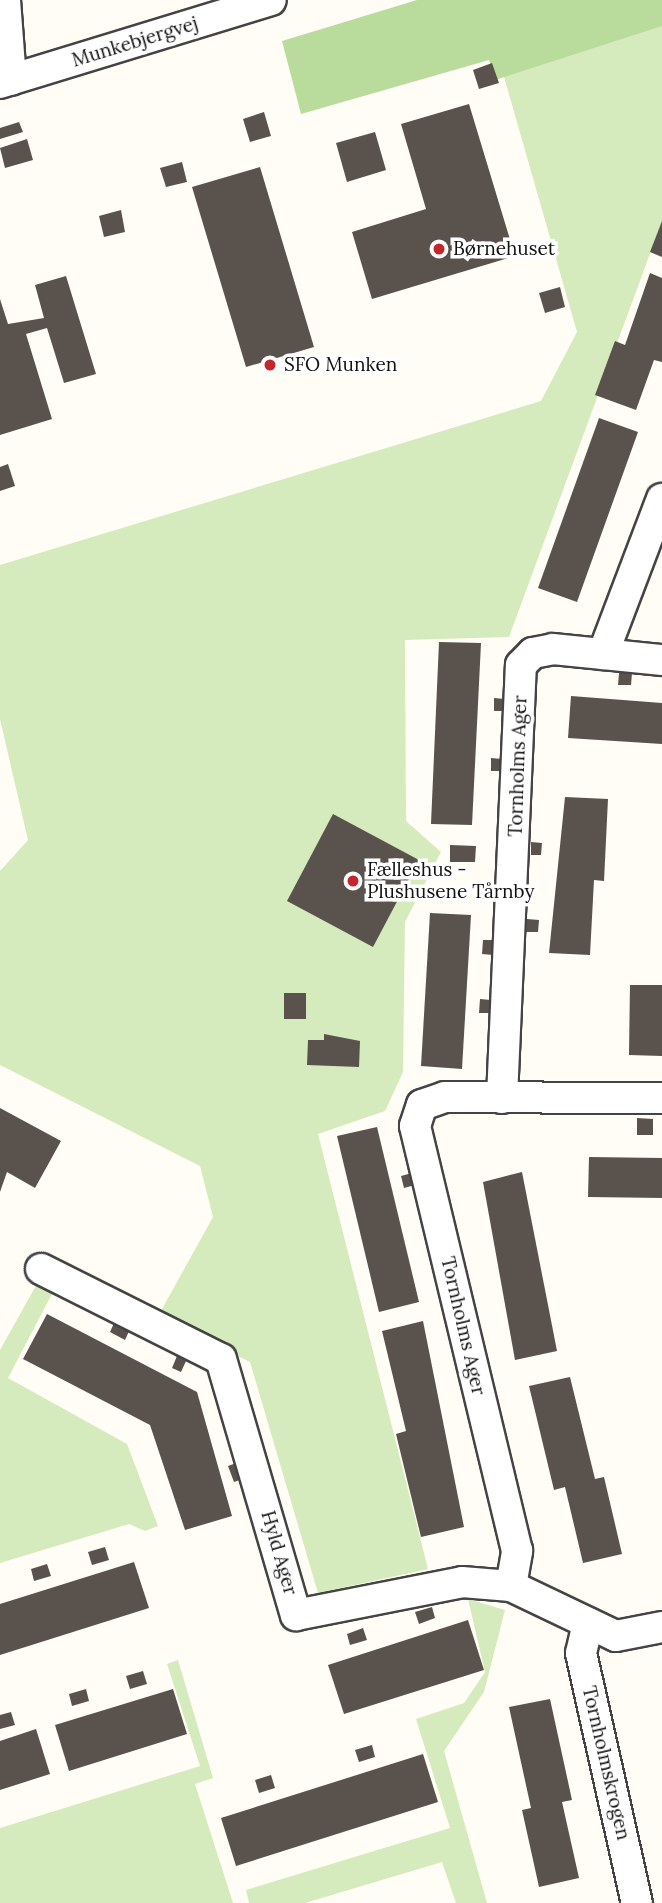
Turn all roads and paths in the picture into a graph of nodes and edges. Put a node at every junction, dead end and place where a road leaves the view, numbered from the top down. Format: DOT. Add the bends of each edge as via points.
graph roads {
  1 [pos="5,0"];
  2 [pos="271,0"];
  3 [pos="6,81"];
  4 [pos="662,499"];
  5 [pos="603,654"];
  6 [pos="662,660"];
  7 [pos="502,1098"];
  8 [pos="662,1098"];
  9 [pos="41,1269"];
  10 [pos="510,1586"];
  11 [pos="588,1623"];
  12 [pos="662,1627"];
  13 [pos="637,1903"];
  1 -- 3 [label="street"];
  2 -- 3 [label="street, Munkebjergvej"];
  4 -- 5 [label="street"];
  5 -- 6 [label="street, Tornholms Ager"];
  5 -- 7 [label="street, Tornholms Ager" via="553,649 533,653 521,665"];
  7 -- 8 [label="street, Tornholms Ager"];
  7 -- 10 [label="street, Tornholms Ager" via="445,1097 422,1105 415,1126 517,1551"];
  9 -- 10 [label="street, Hyld Ager" via="221,1359 296,1615 462,1582"];
  10 -- 11 [label="street, Hyld Ager"];
  11 -- 12 [label="street, Hyld Ager" via="616,1636"];
  11 -- 13 [label="street, Tornholmskrogen" via="581,1653"];
}
